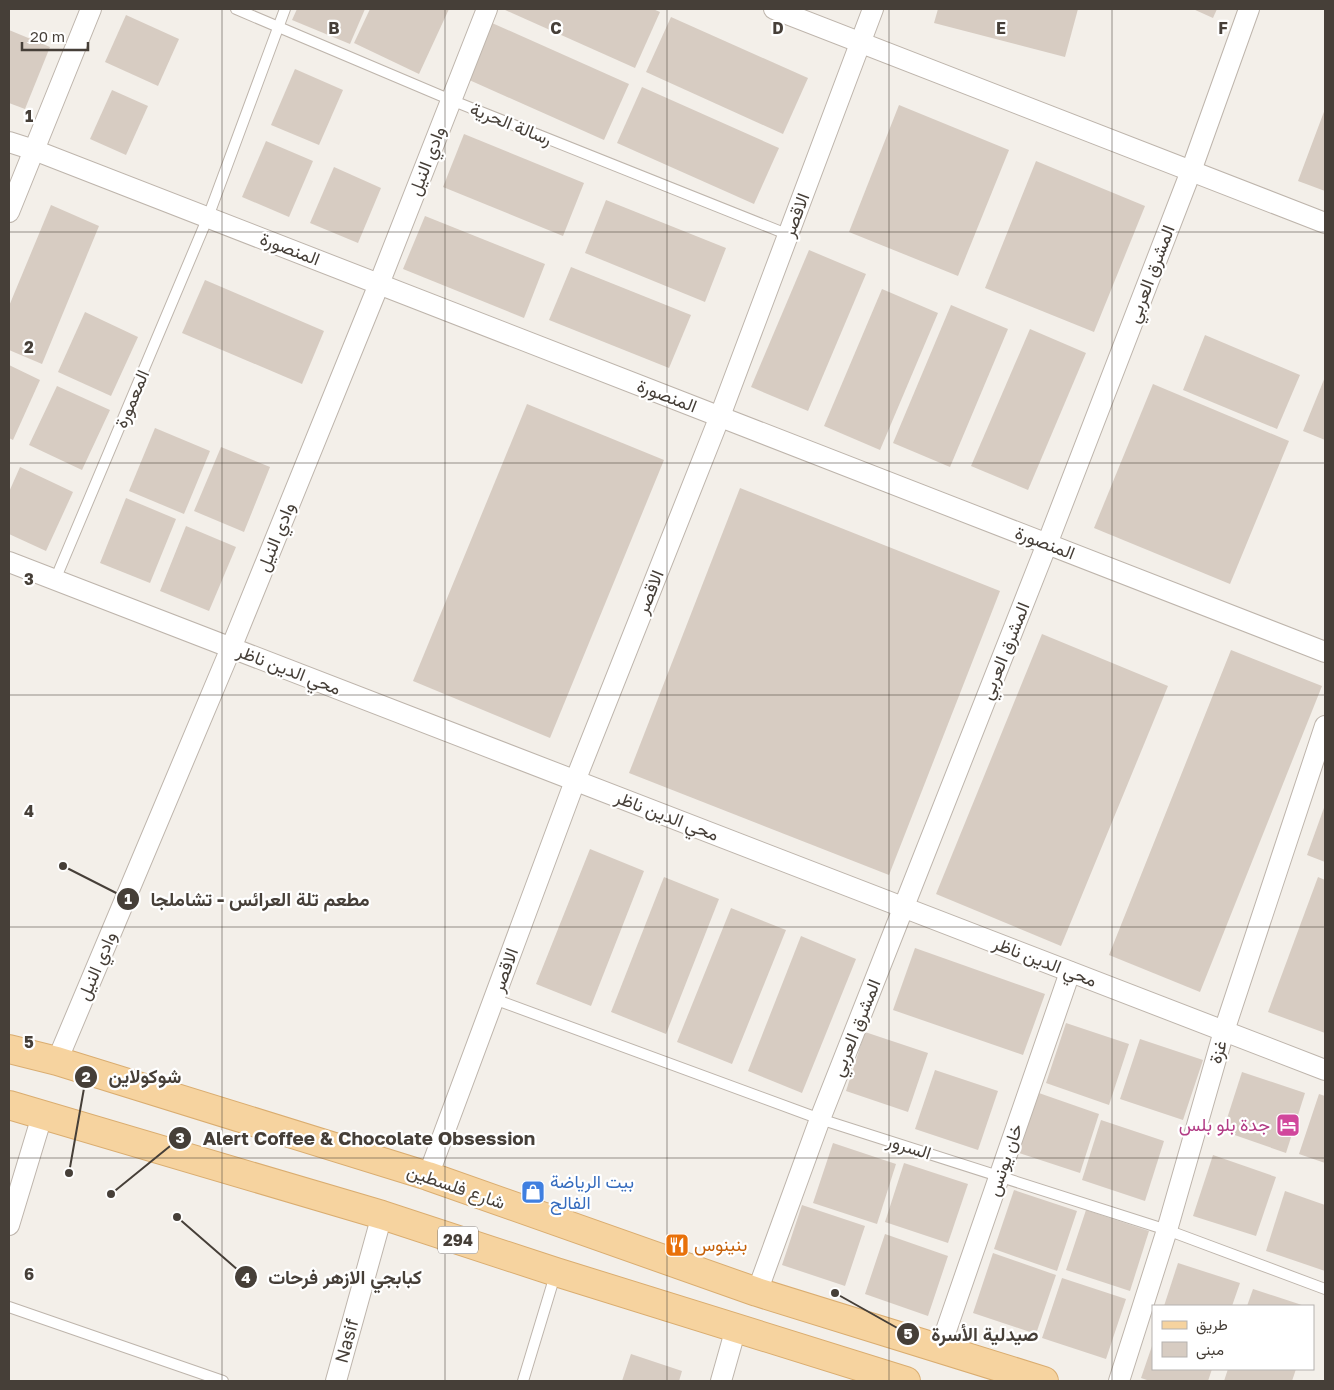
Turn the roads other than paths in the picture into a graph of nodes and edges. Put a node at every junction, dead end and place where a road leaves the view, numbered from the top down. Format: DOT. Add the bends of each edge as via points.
graph roads {
  1 [pos="91,9"];
  2 [pos="236,9"];
  3 [pos="284,9"];
  4 [pos="487,9"];
  5 [pos="774,9"];
  6 [pos="873,9"];
  7 [pos="1249,9"];
  8 [pos="278,27"];
  9 [pos="861,42"];
  10 [pos="451,100"];
  11 [pos="9,142"];
  12 [pos="34,150"];
  13 [pos="1191,171"];
  14 [pos="9,212"];
  15 [pos="208,217"];
  16 [pos="1325,224"];
  17 [pos="789,235"];
  18 [pos="378,284"];
  19 [pos="720,416"];
  20 [pos="1047,544"];
  21 [pos="9,562"];
  22 [pos="56,580"];
  23 [pos="231,648"];
  24 [pos="1325,652"];
  25 [pos="1325,726"];
  26 [pos="575,781"];
  27 [pos="903,908"];
  28 [pos="1070,972"];
  29 [pos="494,999"];
  30 [pos="1224,1031"];
  31 [pos="9,1049"];
  32 [pos="57,1061"];
  33 [pos="1325,1070"];
  34 [pos="9,1105"];
  35 [pos="42,1116"];
  36 [pos="820,1118"];
  37 [pos="428,1176"];
  38 [pos="999,1176"];
  39 [pos="382,1215"];
  40 [pos="9,1224"];
  41 [pos="1167,1230"];
  42 [pos="556,1272"];
  43 [pos="1325,1289"];
  44 [pos="757,1292"];
  45 [pos="9,1307"];
  46 [pos="736,1328"];
  47 [pos="940,1348"];
  48 [pos="223,1381"];
  49 [pos="336,1381"];
  50 [pos="522,1381"];
  51 [pos="721,1381"];
  52 [pos="906,1381"];
  53 [pos="1044,1381"];
  54 [pos="1119,1381"];
  1 -- 12 [label="street"];
  2 -- 8 [label="lane, رسالة الحرية"];
  3 -- 8 [label="lane, المعمورة"];
  4 -- 10 [label="street, وادي النيل"];
  5 -- 9 [label="street"];
  6 -- 9 [label="street, الاقصر"];
  7 -- 13 [label="street, المشرق العربي"];
  8 -- 10 [label="lane, رسالة الحرية"];
  8 -- 15 [label="lane, المعمورة"];
  9 -- 13 [label="street"];
  9 -- 17 [label="street, الاقصر"];
  10 -- 17 [label="lane, رسالة الحرية"];
  10 -- 18 [label="street, وادي النيل"];
  11 -- 12 [label="street, المنصورة"];
  12 -- 14 [label="street"];
  12 -- 15 [label="street, المنصورة"];
  13 -- 16 [label="street"];
  13 -- 20 [label="street, المشرق العربي"];
  15 -- 18 [label="street, المنصورة"];
  15 -- 22 [label="lane, المعمورة"];
  17 -- 19 [label="street, الاقصر"];
  18 -- 19 [label="street, المنصورة"];
  18 -- 23 [label="street, وادي النيل"];
  19 -- 20 [label="street, المنصورة"];
  19 -- 26 [label="street, الاقصر"];
  20 -- 24 [label="street, المنصورة"];
  20 -- 27 [label="street, المشرق العربي"];
  21 -- 22 [label="street, محي الدين ناظر"];
  22 -- 23 [label="street, محي الدين ناظر"];
  23 -- 26 [label="street, محي الدين ناظر"];
  23 -- 32 [label="street, وادي النيل"];
  25 -- 30 [label="street, غزة"];
  26 -- 27 [label="street, محي الدين ناظر"];
  26 -- 29 [label="street, الاقصر"];
  27 -- 28 [label="street, محي الدين ناظر"];
  27 -- 36 [label="street, المشرق العربي"];
  28 -- 30 [label="street, محي الدين ناظر"];
  28 -- 38 [label="street, خان يونس"];
  29 -- 36 [label="lane, السرور"];
  29 -- 37 [label="street, الاقصر"];
  30 -- 33 [label="street, محي الدين ناظر"];
  30 -- 41 [label="street, غزة"];
  31 -- 32 [label="main road, شارع فلسطين"];
  32 -- 37 [label="main road, شارع فلسطين"];
  34 -- 35 [label="main road, 294"];
  35 -- 39 [label="main road, 294"];
  35 -- 40 [label="street"];
  36 -- 38 [label="lane, السرور"];
  36 -- 44 [label="street, المشرق العربي"];
  37 -- 44 [label="main road, شارع فلسطين"];
  38 -- 41 [label="lane, السرور"];
  38 -- 47 [label="street, خان يونس"];
  39 -- 42 [label="main road, 294"];
  39 -- 49 [label="street, Nasif"];
  41 -- 43 [label="lane, السرور"];
  41 -- 54 [label="street, غزة"];
  42 -- 46 [label="main road, 294"];
  42 -- 50 [label="lane"];
  44 -- 47 [label="main road, شارع فلسطين"];
  45 -- 48 [label="lane"];
  46 -- 51 [label="street"];
  46 -- 52 [label="main road, 294"];
  47 -- 53 [label="main road, شارع فلسطين"];
}
